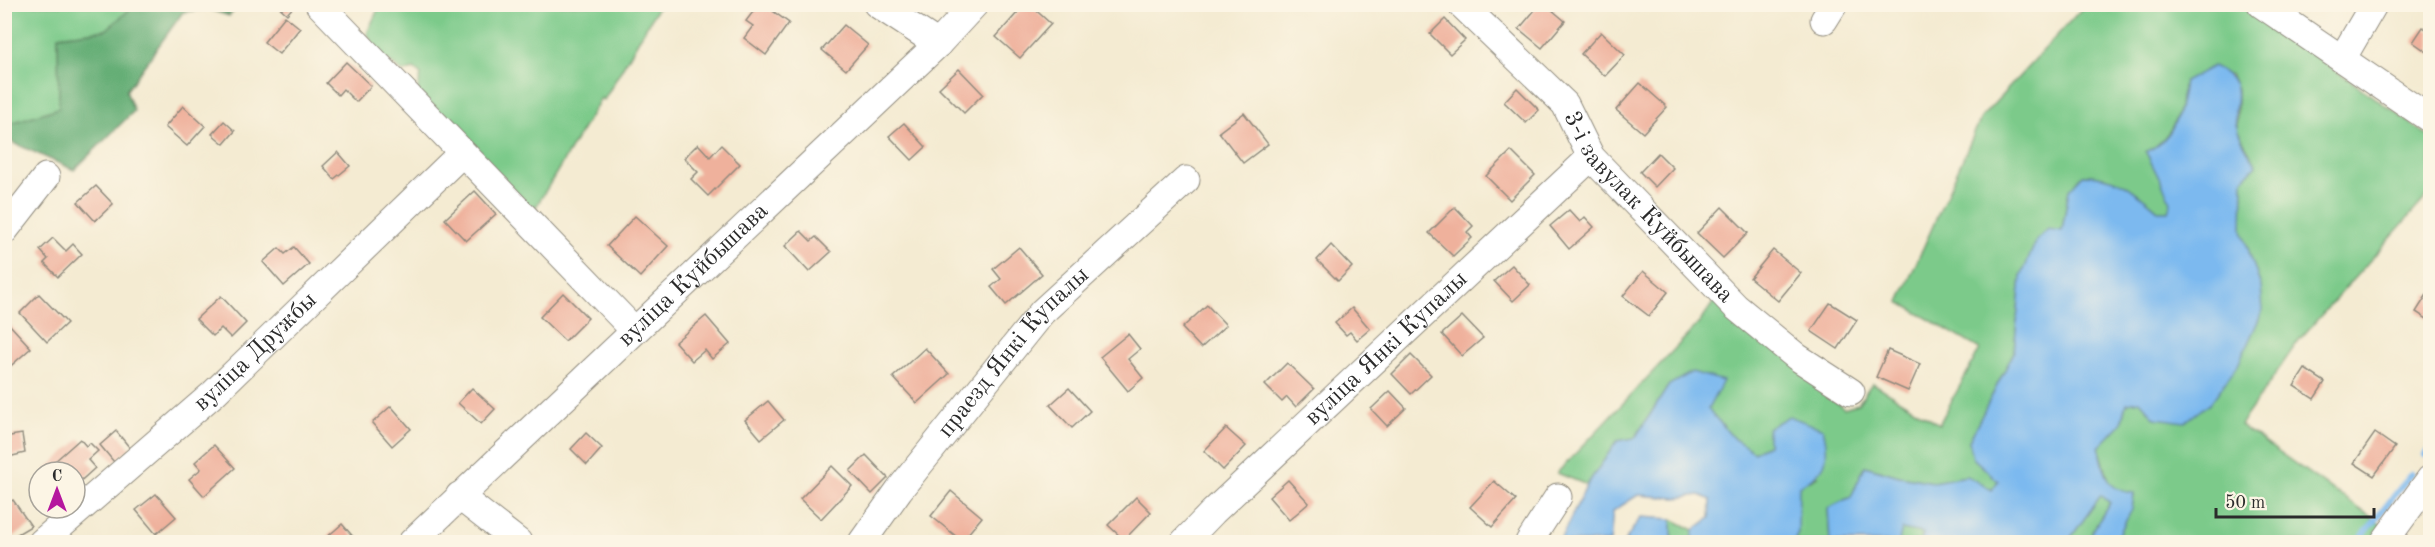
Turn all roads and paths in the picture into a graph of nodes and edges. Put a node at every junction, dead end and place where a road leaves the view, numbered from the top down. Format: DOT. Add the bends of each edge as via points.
graph roads {
  1 [pos="319,4"];
  2 [pos="877,4"];
  3 [pos="975,4"];
  4 [pos="1461,4"];
  5 [pos="2260,4"];
  6 [pos="2374,4"];
  7 [pos="938,44"];
  8 [pos="2342,59"];
  9 [pos="2430,119"];
  10 [pos="462,153"];
  11 [pos="1591,157"];
  12 [pos="46,177"];
  13 [pos="1186,180"];
  14 [pos="4,231"];
  15 [pos="634,330"];
  16 [pos="1851,392"];
  17 [pos="2430,479"];
  18 [pos="459,496"];
  19 [pos="1558,497"];
  20 [pos="42,543"];
  21 [pos="412,543"];
  22 [pos="518,543"];
  23 [pos="862,543"];
  24 [pos="1184,543"];
  25 [pos="1529,543"];
  26 [pos="2384,543"];
  1 -- 10 [label="street"];
  2 -- 7 [label="street"];
  3 -- 7 [label="street, вуліца Куйбышава"];
  4 -- 11 [label="street, 3-і завулак Куйбышава" via="1565,104"];
  5 -- 8 [label="street"];
  6 -- 8 [label="street"];
  7 -- 15 [label="street, вуліца Куйбышава"];
  8 -- 9 [label="street"];
  10 -- 15 [label="street"];
  10 -- 20 [label="street, вуліца Дружбы" via="213,394"];
  11 -- 16 [label="street, 3-і завулак Куйбышава" via="1736,307 1797,357"];
  11 -- 24 [label="street, вуліца Янкі Купалы"];
  12 -- 14 [label="street"];
  13 -- 23 [label="street, праезд Янкі Купалы" via="1042,312 899,490"];
  15 -- 18 [label="street, вуліца Куйбышава"];
  17 -- 26 [label="street"];
  18 -- 21 [label="street, вуліца Куйбышава"];
  18 -- 22 [label="street"];
  19 -- 25 [label="street"];
}
